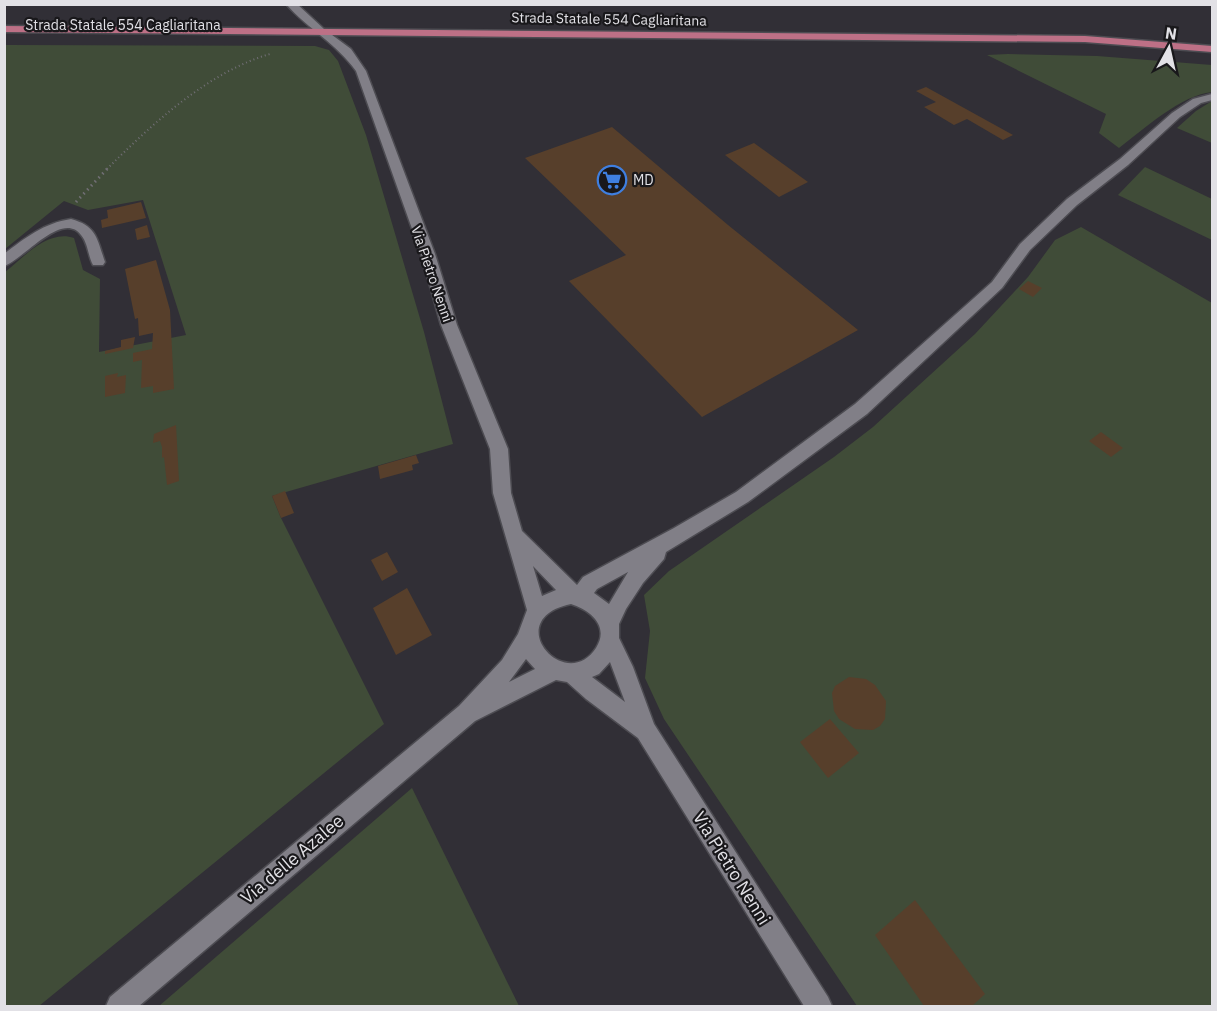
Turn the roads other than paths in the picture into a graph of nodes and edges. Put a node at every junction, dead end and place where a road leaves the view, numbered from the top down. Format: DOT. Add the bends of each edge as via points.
graph roads {
  1 [pos="291,4"];
  2 [pos="4,29"];
  3 [pos="320,31"];
  4 [pos="4,39"];
  5 [pos="335,42"];
  6 [pos="1212,49"];
  7 [pos="1077,51"];
  8 [pos="1089,51"];
  9 [pos="1212,59"];
  10 [pos="1212,96"];
  11 [pos="4,261"];
  12 [pos="98,262"];
  13 [pos="513,533"];
  14 [pos="674,538"];
  15 [pos="577,596"];
  16 [pos="537,611"];
  17 [pos="610,631"];
  18 [pos="529,634"];
  19 [pos="563,671"];
  20 [pos="467,714"];
  21 [pos="646,730"];
  22 [pos="119,1006"];
  23 [pos="819,1006"];
  1 -- 3 [label="street, Via Pietro Nenni"];
  2 -- 3 [label="main road, Strada Statale 554 Cagliaritana"];
  3 -- 5 [label="street, Via Pietro Nenni"];
  3 -- 6 [label="main road, Strada Statale 554 Cagliaritana" via="1085,39"];
  4 -- 5 [label="main road, Strada Statale 554 Cagliaritana"];
  5 -- 7 [label="main road, Strada Statale 554 Cagliaritana"];
  5 -- 13 [label="street, Via Pietro Nenni" via="347,51 361,72 428,254 449,325 499,449 502,493"];
  8 -- 9 [label="main road"];
  10 -- 14 [label="street" via="1176,115 1072,202 1025,247 998,285 861,409 742,497"];
  11 -- 12 [label="street" via="45,230 58,224 75,224 88,233"];
  13 -- 15 [label="street, Via Pietro Nenni"];
  13 -- 16 [label="street, Via Pietro Nenni"];
  14 -- 15 [label="street" via="590,583"];
  14 -- 17 [label="street" via="645,564 621,599"];
  15 -- 16 [label="street" via="558,597"];
  15 -- 17 [label="street" via="604,610"];
  16 -- 18 [label="street"];
  17 -- 19 [label="street" via="609,646 602,658 591,667"];
  17 -- 21 [label="street, Via Pietro Nenni"];
  18 -- 19 [label="street" via="538,659"];
  18 -- 20 [label="street, Via delle Azalee" via="509,667"];
  19 -- 20 [label="street, Via delle Azalee"];
  19 -- 21 [label="street, Via Pietro Nenni"];
  20 -- 22 [label="street, Via delle Azalee"];
  21 -- 23 [label="street, Via Pietro Nenni"];
}
